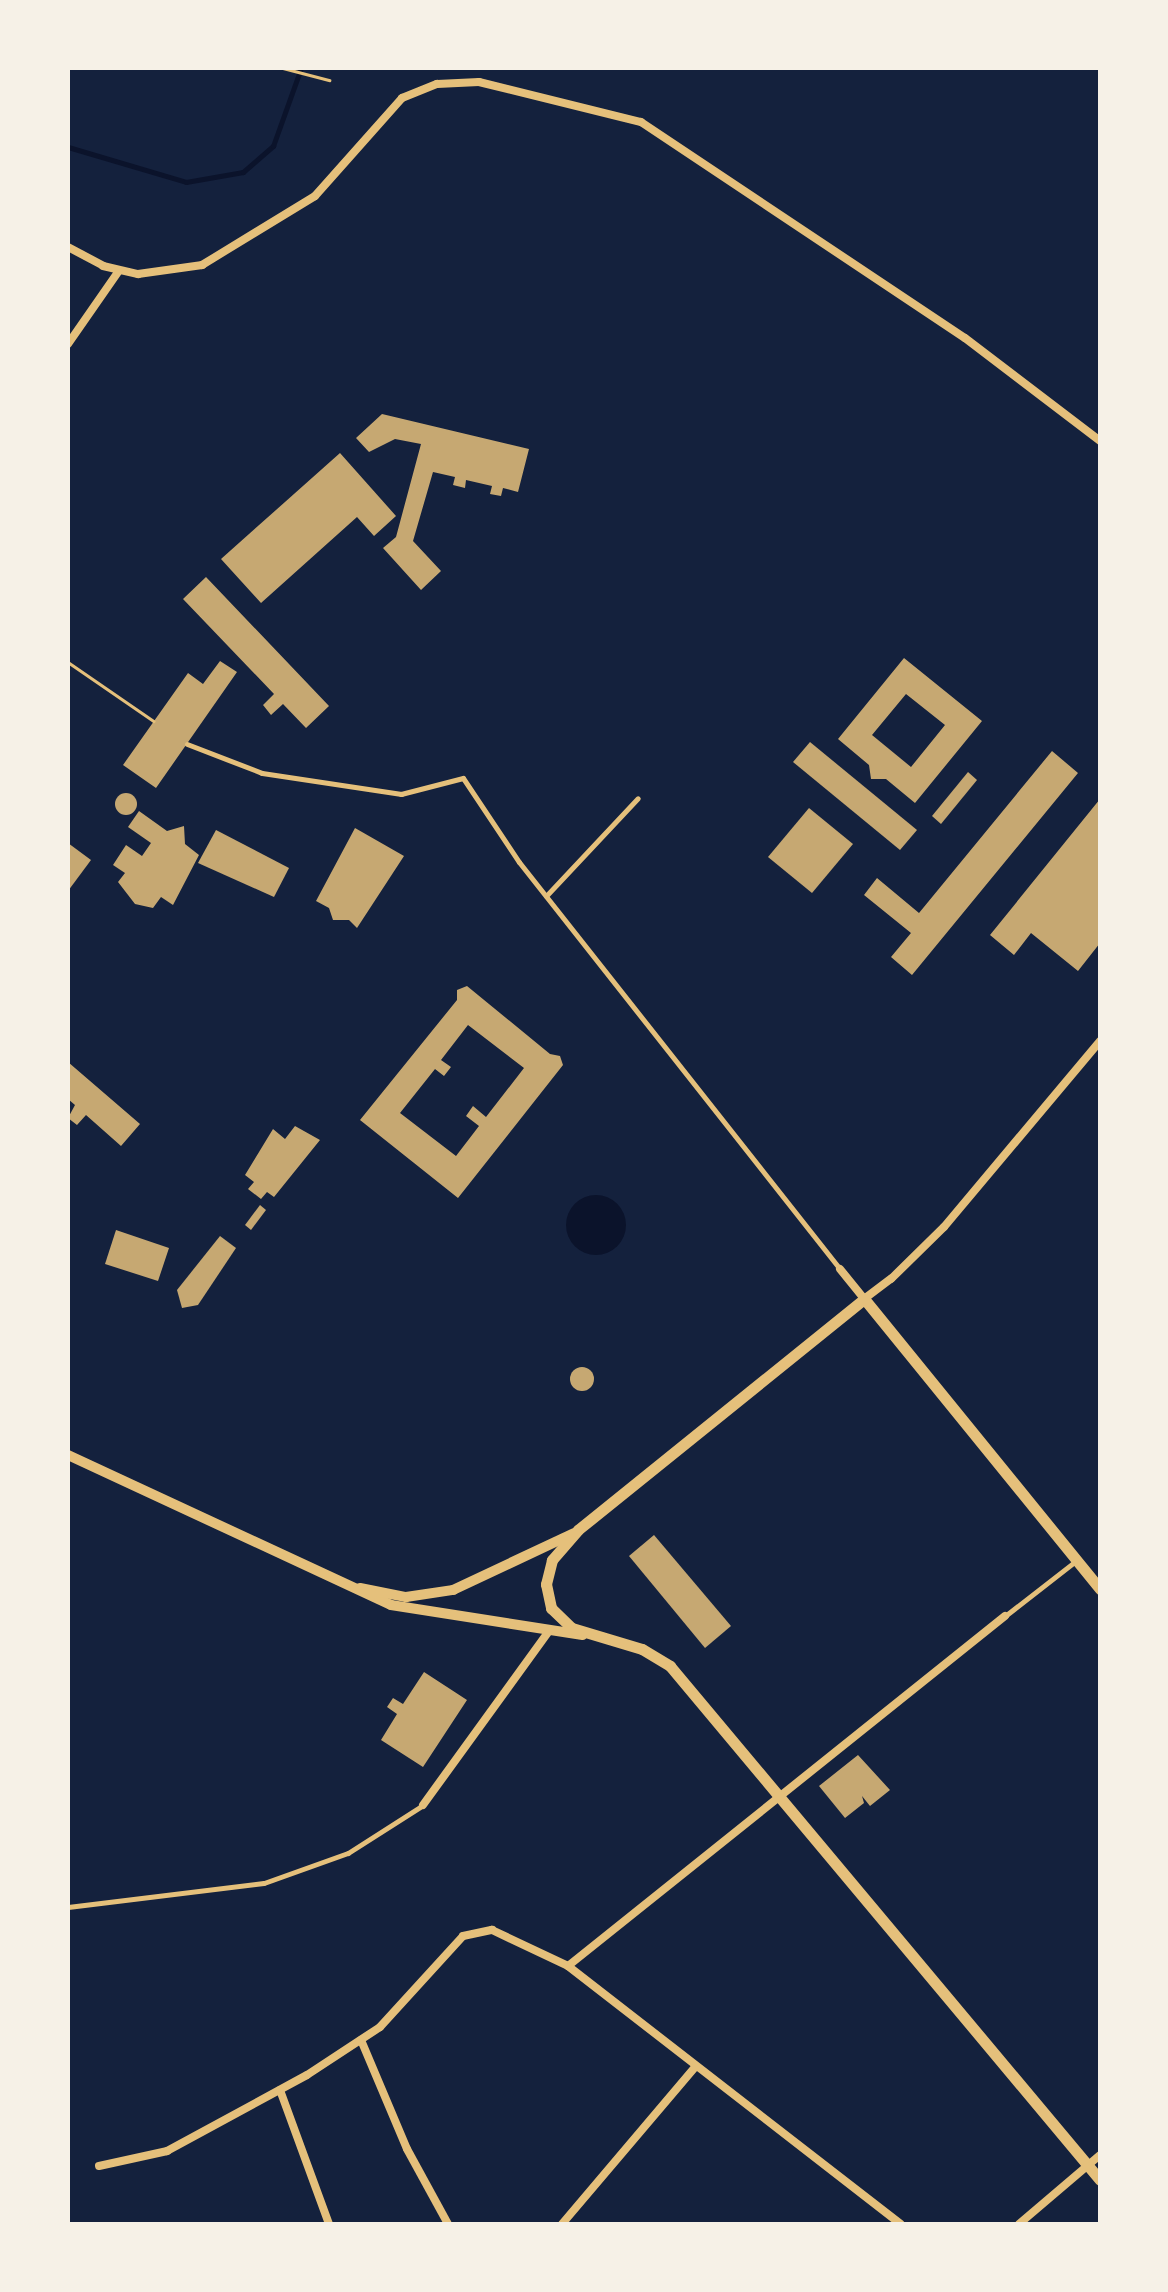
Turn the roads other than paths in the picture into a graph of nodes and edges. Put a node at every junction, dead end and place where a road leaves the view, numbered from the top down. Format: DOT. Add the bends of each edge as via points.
graph roads {
  1 [pos="68,247"];
  2 [pos="118,272"];
  3 [pos="68,344"];
  4 [pos="1100,440"];
  5 [pos="187,744"];
  6 [pos="638,798"];
  7 [pos="546,896"];
  8 [pos="1100,1041"];
  9 [pos="840,1269"];
  10 [pos="864,1300"];
  11 [pos="68,1455"];
  12 [pos="578,1530"];
  13 [pos="1077,1560"];
  14 [pos="326,1578"];
  15 [pos="1100,1589"];
  16 [pos="1005,1616"];
  17 [pos="549,1632"];
  18 [pos="599,1637"];
  19 [pos="779,1794"];
  20 [pos="423,1804"];
  21 [pos="68,1906"];
  22 [pos="568,1966"];
  23 [pos="362,2040"];
  24 [pos="694,2067"];
  25 [pos="280,2090"];
  26 [pos="1100,2155"];
  27 [pos="1088,2165"];
  28 [pos="100,2166"];
  29 [pos="1100,2180"];
  30 [pos="329,2224"];
  31 [pos="448,2224"];
  32 [pos="562,2224"];
  33 [pos="901,2224"];
  34 [pos="1018,2224"];
  1 -- 2 [label="street"];
  2 -- 3 [label="street"];
  2 -- 4 [label="street" via="171,274 220,257 315,196 402,98 437,84 480,82 642,122 965,338"];
  5 -- 7 [label="street" via="262,773 401,794 463,778"];
  6 -- 7 [label="street"];
  7 -- 9 [label="street"];
  8 -- 10 [label="street" via="944,1226"];
  9 -- 10 [label="street"];
  10 -- 12 [label="main road"];
  10 -- 13 [label="main road"];
  11 -- 14 [label="main road"];
  12 -- 14 [label="main road" via="508,1568 432,1594 387,1594"];
  12 -- 18 [label="main road" via="552,1560 547,1597 565,1624"];
  13 -- 15 [label="main road"];
  13 -- 16 [label="street"];
  14 -- 17 [label="main road" via="420,1614"];
  16 -- 19 [label="street"];
  17 -- 18 [label="main road"];
  17 -- 20 [label="street"];
  18 -- 19 [label="main road" via="642,1649 670,1666"];
  19 -- 22 [label="street"];
  19 -- 27 [label="main road"];
  20 -- 21 [label="street" via="348,1853 264,1883"];
  22 -- 23 [label="street" via="504,1933 463,1936"];
  22 -- 24 [label="street"];
  23 -- 25 [label="street"];
  23 -- 31 [label="street" via="406,2149"];
  24 -- 32 [label="street"];
  24 -- 33 [label="street"];
  25 -- 28 [label="street" via="167,2151"];
  25 -- 30 [label="street"];
  26 -- 27 [label="street"];
  27 -- 29 [label="main road"];
  27 -- 34 [label="street"];
}
